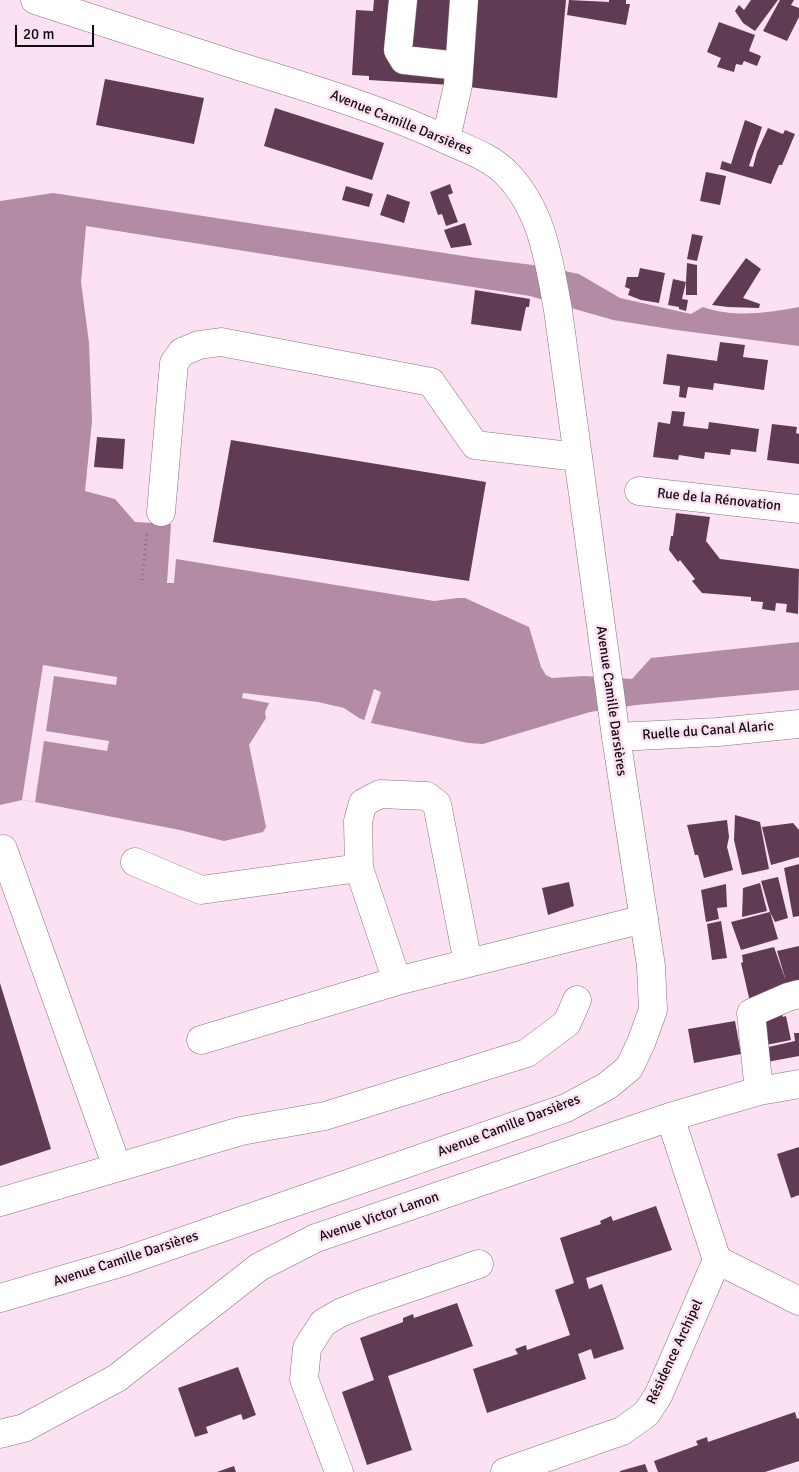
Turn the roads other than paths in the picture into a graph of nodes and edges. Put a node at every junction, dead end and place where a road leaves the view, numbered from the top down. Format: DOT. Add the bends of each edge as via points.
graph roads {
  1 [pos="35,0"];
  2 [pos="403,0"];
  3 [pos="464,0"];
  4 [pos="460,66"];
  5 [pos="446,139"];
  6 [pos="578,457"];
  7 [pos="639,491"];
  8 [pos="799,509"];
  9 [pos="154,522"];
  10 [pos="799,724"];
  11 [pos="616,737"];
  12 [pos="3,849"];
  13 [pos="135,862"];
  14 [pos="359,868"];
  15 [pos="644,920"];
  16 [pos="468,963"];
  17 [pos="397,980"];
  18 [pos="799,994"];
  19 [pos="577,1000"];
  20 [pos="201,1040"];
  21 [pos="799,1084"];
  22 [pos="759,1091"];
  23 [pos="670,1117"];
  24 [pos="117,1168"];
  25 [pos="0,1202"];
  26 [pos="717,1260"];
  27 [pos="479,1264"];
  28 [pos="0,1298"];
  29 [pos="799,1301"];
  30 [pos="12,1431"];
  31 [pos="0,1451"];
  32 [pos="339,1472"];
  33 [pos="506,1472"];
  1 -- 5 [label="main road, Avenue Camille Darsières" via="341,98"];
  2 -- 4 [label="main road" via="398,50 404,60"];
  3 -- 4 [label="main road"];
  4 -- 5 [label="main road"];
  5 -- 6 [label="main road, Avenue Camille Darsières" via="481,156 507,174 531,206 548,257 558,310"];
  6 -- 9 [label="main road" via="475,445 431,382 221,342 199,345 182,352 174,363"];
  6 -- 11 [label="main road, Avenue Camille Darsières"];
  7 -- 8 [label="main road, Rue de la Rénovation"];
  10 -- 11 [label="main road, Ruelle du Canal Alaric"];
  11 -- 15 [label="main road, Avenue Camille Darsières"];
  12 -- 24 [label="main road"];
  13 -- 14 [label="main road" via="201,890"];
  14 -- 16 [label="main road" via="358,821 363,803 380,794 426,796 437,804"];
  14 -- 17 [label="main road"];
  15 -- 16 [label="main road"];
  15 -- 28 [label="main road, Avenue Camille Darsières" via="653,1010 629,1068 606,1086 566,1108 382,1173 123,1262"];
  16 -- 17 [label="main road"];
  17 -- 20 [label="main road"];
  18 -- 22 [label="main road" via="751,1013"];
  19 -- 24 [label="main road" via="567,1023 528,1053 325,1116 241,1131"];
  21 -- 22 [label="main road, Avenue Victor Lamon"];
  22 -- 23 [label="main road, Avenue Victor Lamon"];
  23 -- 26 [label="main road"];
  23 -- 30 [label="main road, Avenue Victor Lamon" via="316,1238 259,1267 116,1378"];
  24 -- 25 [label="main road"];
  26 -- 29 [label="main road"];
  26 -- 33 [label="main road, Résidence Archipel" via="658,1396 646,1414 622,1431"];
  27 -- 32 [label="main road" via="365,1303 323,1323 307,1348 304,1379"];
  30 -- 31 [label="main road, Avenue Victor Lamon"];
}
